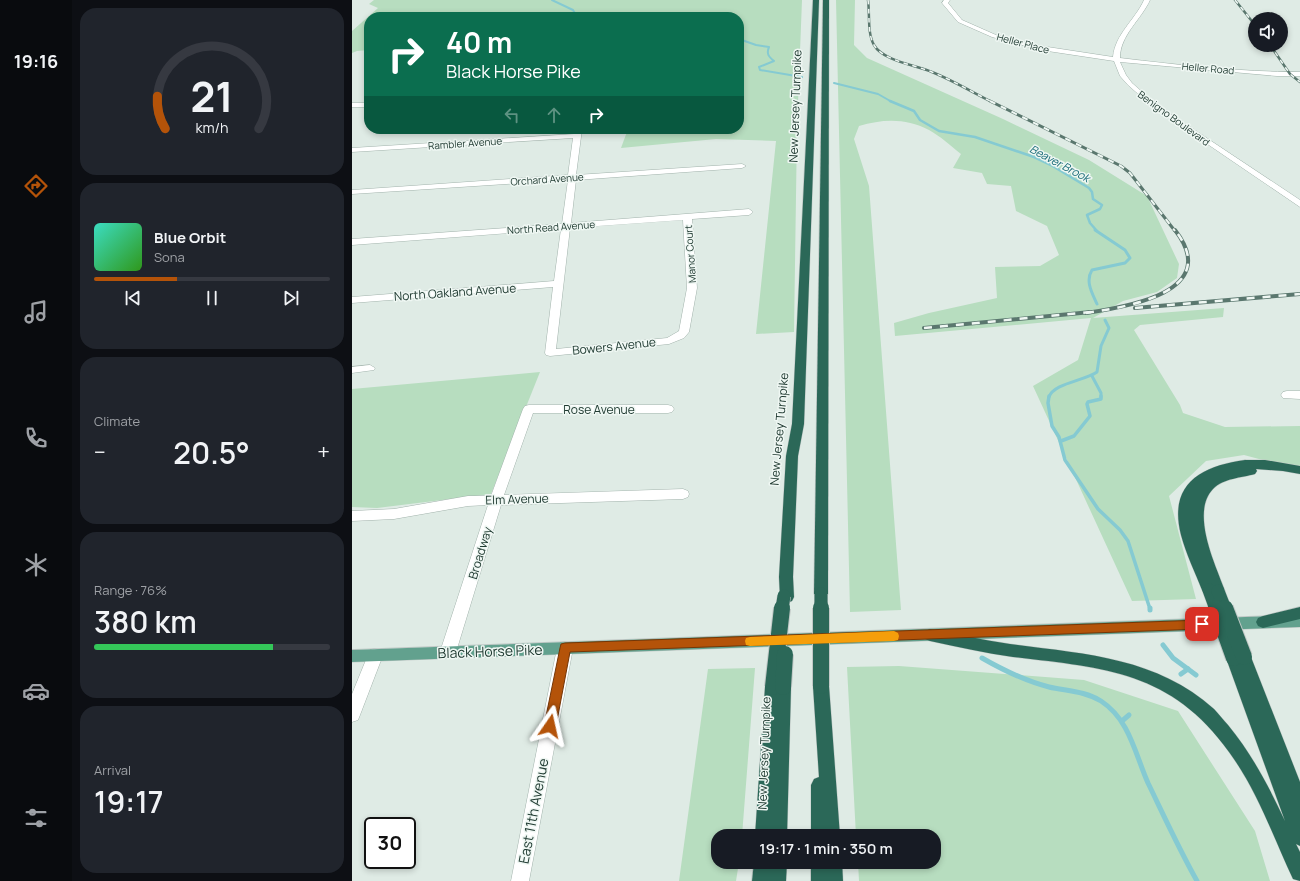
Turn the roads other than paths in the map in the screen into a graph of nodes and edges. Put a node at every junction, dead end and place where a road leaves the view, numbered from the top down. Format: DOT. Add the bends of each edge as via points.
graph roads {
  1 [pos="816,0"];
  2 [pos="826,0"];
  3 [pos="947,0"];
  4 [pos="1148,0"];
  5 [pos="1116,60"];
  6 [pos="1300,74"];
  7 [pos="352,105"];
  8 [pos="364,105"];
  9 [pos="553,134"];
  10 [pos="578,134"];
  11 [pos="352,150"];
  12 [pos="742,166"];
  13 [pos="573,178"];
  14 [pos="352,192"];
  15 [pos="1300,204"];
  16 [pos="749,212"];
  17 [pos="687,216"];
  18 [pos="566,226"];
  19 [pos="352,242"];
  20 [pos="559,284"];
  21 [pos="352,300"];
  22 [pos="678,337"];
  23 [pos="370,368"];
  24 [pos="352,370"];
  25 [pos="1287,395"];
  26 [pos="1300,395"];
  27 [pos="529,409"];
  28 [pos="668,409"];
  29 [pos="1300,470"];
  30 [pos="1300,478"];
  31 [pos="683,494"];
  32 [pos="496,500"];
  33 [pos="352,516"];
  34 [pos="1214,590"];
  35 [pos="1300,613"];
  36 [pos="1300,621"];
  37 [pos="1263,622"];
  38 [pos="930,635"];
  39 [pos="565,648"];
  40 [pos="448,652"];
  41 [pos="375,655"];
  42 [pos="352,656"];
  43 [pos="1239,658"];
  44 [pos="821,686"];
  45 [pos="778,687"];
  46 [pos="352,715"];
  47 [pos="1300,805"];
  48 [pos="765,829"];
  49 [pos="778,829"];
  50 [pos="820,829"];
  51 [pos="831,829"];
  52 [pos="1300,836"];
  53 [pos="762,869"];
  54 [pos="778,869"];
  55 [pos="820,869"];
  56 [pos="833,869"];
  57 [pos="1300,872"];
  58 [pos="520,881"];
  59 [pos="761,881"];
  60 [pos="777,881"];
  61 [pos="820,881"];
  62 [pos="834,881"];
  1 -- 45 [label="highway, New Jersey Turnpike, bridge" via="798,424 792,456"];
  2 -- 44 [label="highway, bridge"];
  3 -- 5 [label="street, Heller Place" via="945,4 949,14 982,32 1046,50"];
  4 -- 5 [label="street" via="1121,38 1117,46"];
  5 -- 6 [label="street, Heller Road"];
  5 -- 15 [label="street, Benigno Boulevard" via="1124,78 1137,92"];
  7 -- 8 [label="street"];
  9 -- 11 [label="street, Rambler Avenue"];
  10 -- 13 [label="street"];
  12 -- 13 [label="street, Orchard Avenue"];
  13 -- 14 [label="street, Orchard Avenue"];
  13 -- 18 [label="street"];
  16 -- 17 [label="street, North Read Avenue"];
  17 -- 18 [label="street, North Read Avenue"];
  17 -- 22 [label="street, Manor Court" via="692,288 684,332"];
  18 -- 19 [label="street, North Read Avenue"];
  18 -- 20 [label="street"];
  20 -- 21 [label="street, North Oakland Avenue"];
  20 -- 22 [label="street, Bowers Avenue" via="550,353"];
  23 -- 24 [label="street"];
  25 -- 26 [label="street"];
  27 -- 28 [label="street, Rose Avenue"];
  27 -- 32 [label="street, Broadway"];
  29 -- 34 [label="highway" via="1269,464 1240,464 1214,471 1200,480 1190,491 1186,503 1186,525"];
  30 -- 34 [label="highway" via="1274,472 1243,472 1216,481 1204,492 1197,509 1197,528"];
  31 -- 32 [label="street, Elm Avenue"];
  32 -- 33 [label="street, Elm Avenue" via="453,503 394,514"];
  32 -- 40 [label="street, Broadway"];
  34 -- 43 [label="highway, bridge"];
  35 -- 37 [label="highway"];
  36 -- 37 [label="main road, Black Horse Pike"];
  37 -- 38 [label="main road, Black Horse Pike"];
  38 -- 39 [label="main road, Black Horse Pike"];
  38 -- 57 [label="highway" via="974,645 1093,660 1145,674 1176,689 1206,711 1236,746"];
  39 -- 40 [label="main road, Black Horse Pike"];
  39 -- 58 [label="street, East 11th Avenue"];
  40 -- 41 [label="main road, Black Horse Pike"];
  41 -- 42 [label="main road, Black Horse Pike"];
  41 -- 46 [label="street"];
  43 -- 47 [label="highway"];
  43 -- 52 [label="highway"];
  44 -- 50 [label="highway"];
  44 -- 51 [label="highway"];
  45 -- 48 [label="highway"];
  45 -- 49 [label="highway, New Jersey Turnpike"];
  53 -- 59 [label="highway"];
  54 -- 60 [label="highway"];
  55 -- 61 [label="highway"];
  56 -- 62 [label="highway"];
}
